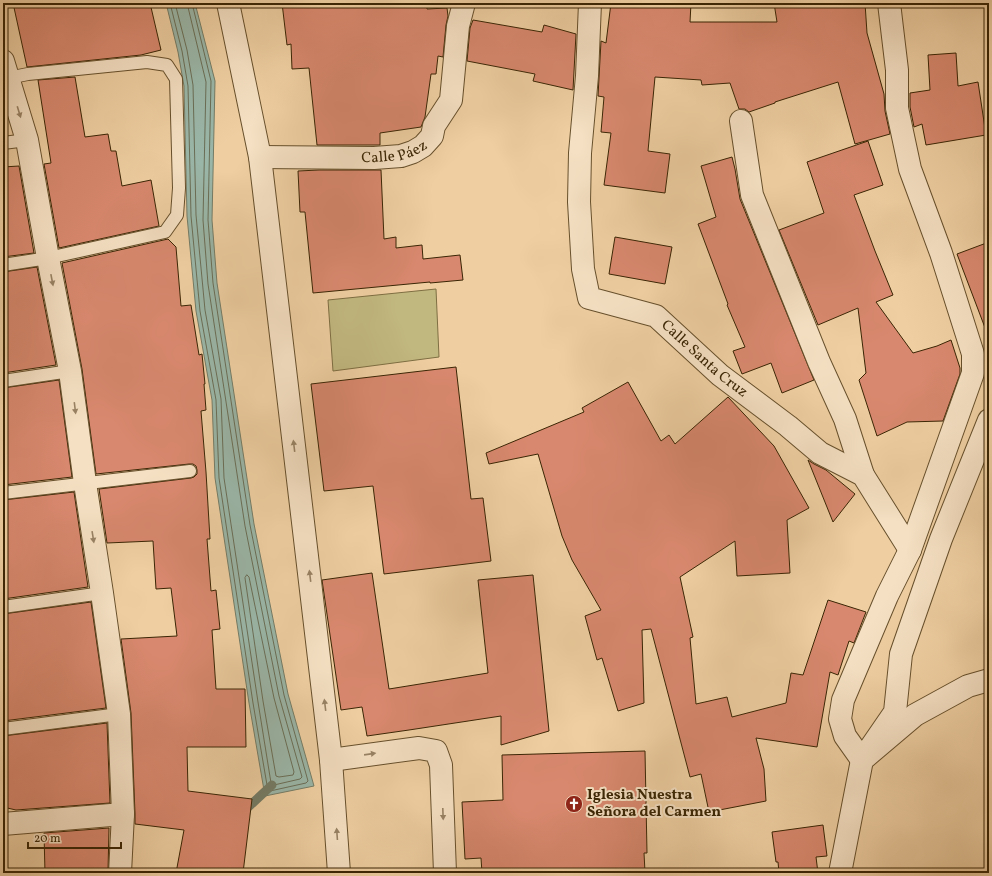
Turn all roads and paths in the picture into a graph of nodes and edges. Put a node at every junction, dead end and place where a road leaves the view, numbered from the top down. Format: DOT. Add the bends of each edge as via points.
graph roads {
  1 [pos="228,3"];
  2 [pos="464,3"];
  3 [pos="590,3"];
  4 [pos="889,3"];
  5 [pos="6,69"];
  6 [pos="741,122"];
  7 [pos="27,140"];
  8 [pos="3,143"];
  9 [pos="260,157"];
  10 [pos="48,258"];
  11 [pos="3,265"];
  12 [pos="70,370"];
  13 [pos="3,381"];
  14 [pos="989,420"];
  15 [pos="190,471"];
  16 [pos="863,475"];
  17 [pos="85,483"];
  18 [pos="3,493"];
  19 [pos="910,550"];
  20 [pos="102,593"];
  21 [pos="3,607"];
  22 [pos="989,680"];
  23 [pos="119,714"];
  24 [pos="3,729"];
  25 [pos="332,760"];
  26 [pos="862,760"];
  27 [pos="124,814"];
  28 [pos="4,822"];
  29 [pos="120,873"];
  30 [pos="339,873"];
  31 [pos="445,873"];
  32 [pos="840,873"];
  1 -- 9 [label="street"];
  2 -- 9 [label="street, Calle Páez" via="458,26 451,100 434,126 432,136 423,146 401,156 374,158"];
  3 -- 16 [label="street, Calle Santa Cruz" via="580,152 583,269 589,298 656,316 720,375 820,452"];
  4 -- 19 [label="street" via="897,70 897,108 910,169 941,253 973,354 973,373"];
  5 -- 7 [label="street, one-way"];
  5 -- 10 [label="lane" via="28,74 147,62 167,65 176,79 179,188 177,215 165,232"];
  6 -- 16 [label="street" via="752,195 819,362 845,419"];
  7 -- 8 [label="lane"];
  7 -- 10 [label="street"];
  25 -- 9 [label="street, one-way"];
  10 -- 11 [label="lane"];
  10 -- 12 [label="street, one-way"];
  12 -- 13 [label="lane"];
  12 -- 17 [label="street, one-way"];
  14 -- 26 [label="street" via="941,539 901,654 895,712"];
  15 -- 17 [label="lane"];
  16 -- 19 [label="street, Calle Santa Cruz"];
  17 -- 18 [label="lane"];
  17 -- 20 [label="street, one-way"];
  19 -- 26 [label="street" via="887,596 843,700 840,719 843,730"];
  20 -- 21 [label="lane"];
  20 -- 23 [label="street"];
  22 -- 26 [label="street" via="968,686 915,715"];
  23 -- 24 [label="lane"];
  23 -- 27 [label="street"];
  30 -- 25 [label="street, one-way"];
  25 -- 31 [label="street, one-way" via="419,748 436,751 441,765"];
  26 -- 32 [label="street"];
  27 -- 28 [label="street"];
  27 -- 29 [label="street"];
}
